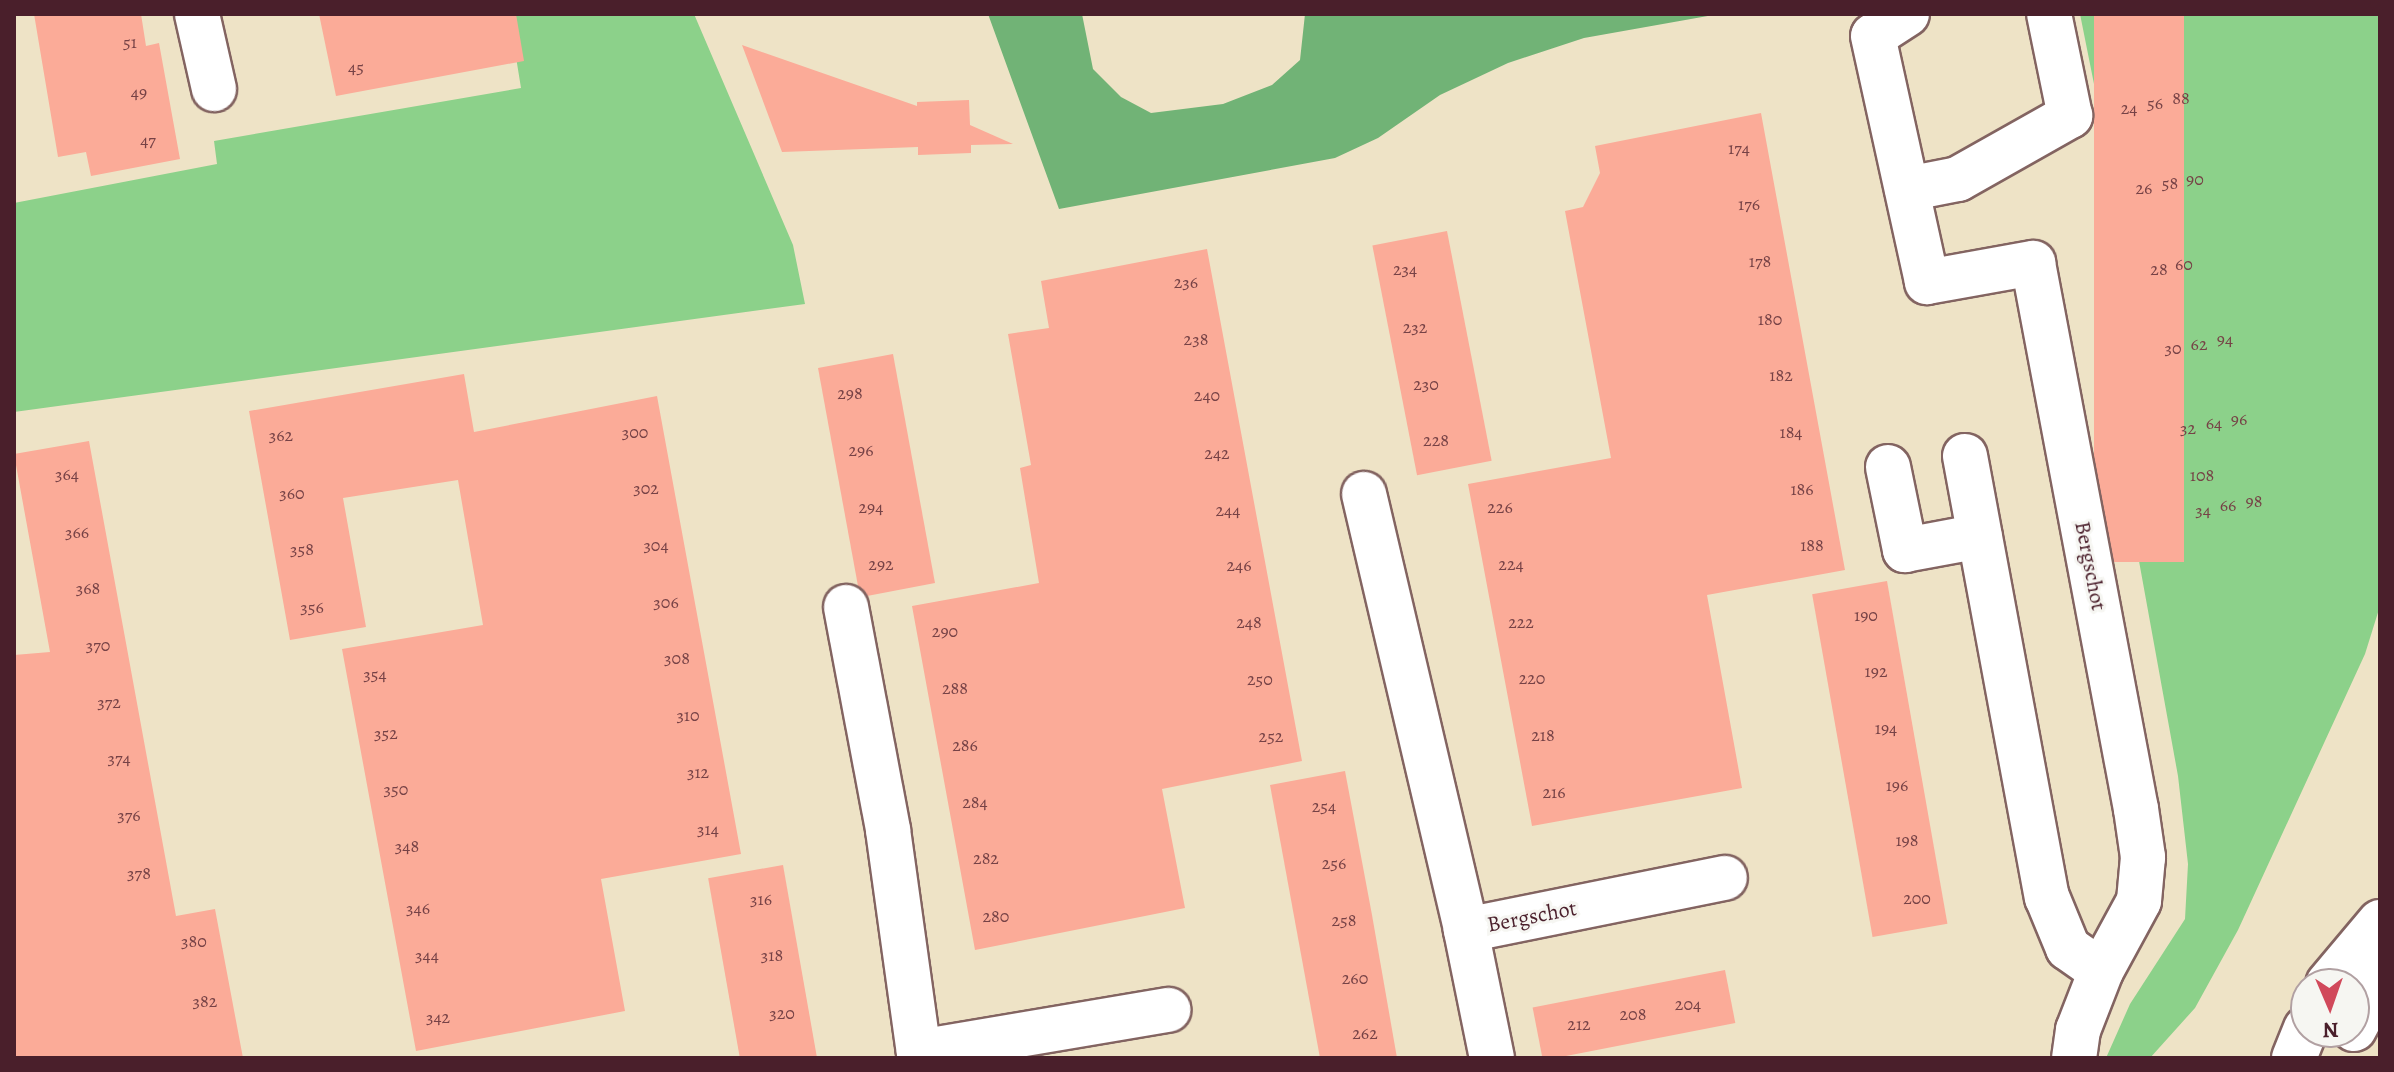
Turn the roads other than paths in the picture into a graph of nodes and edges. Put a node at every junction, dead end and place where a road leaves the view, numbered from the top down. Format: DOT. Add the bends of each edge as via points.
graph roads {
  1 [pos="197,14"];
  2 [pos="1907,14"];
  3 [pos="2049,14"];
  4 [pos="214,89"];
  5 [pos="1907,189"];
  6 [pos="1965,456"];
  7 [pos="1888,467"];
  8 [pos="1364,494"];
  9 [pos="1980,536"];
  10 [pos="846,607"];
  11 [pos="1725,878"];
  12 [pos="2380,922"];
  13 [pos="1466,930"];
  14 [pos="2380,964"];
  15 [pos="2341,968"];
  16 [pos="2101,971"];
  17 [pos="2370,999"];
  18 [pos="1168,1010"];
  19 [pos="919,1055"];
  20 [pos="1492,1058"];
  21 [pos="2074,1058"];
  1 -- 4 [label="street"];
  2 -- 5 [label="street, Bergschot" via="1873,36"];
  3 -- 5 [label="street" via="2070,116 1958,179"];
  5 -- 16 [label="street, Bergschot" via="1927,282 2033,263 2143,857 2139,901"];
  6 -- 9 [label="street"];
  7 -- 9 [label="street" via="1905,550"];
  8 -- 13 [label="street"];
  9 -- 16 [label="street" via="2047,897 2068,948"];
  10 -- 19 [label="street" via="888,830"];
  11 -- 13 [label="street, Bergschot"];
  12 -- 15 [label="street"];
  13 -- 20 [label="street, Bergschot"];
  14 -- 17 [label="street"];
  16 -- 21 [label="street, Bergschot" via="2078,1030"];
  18 -- 19 [label="street"];
}
